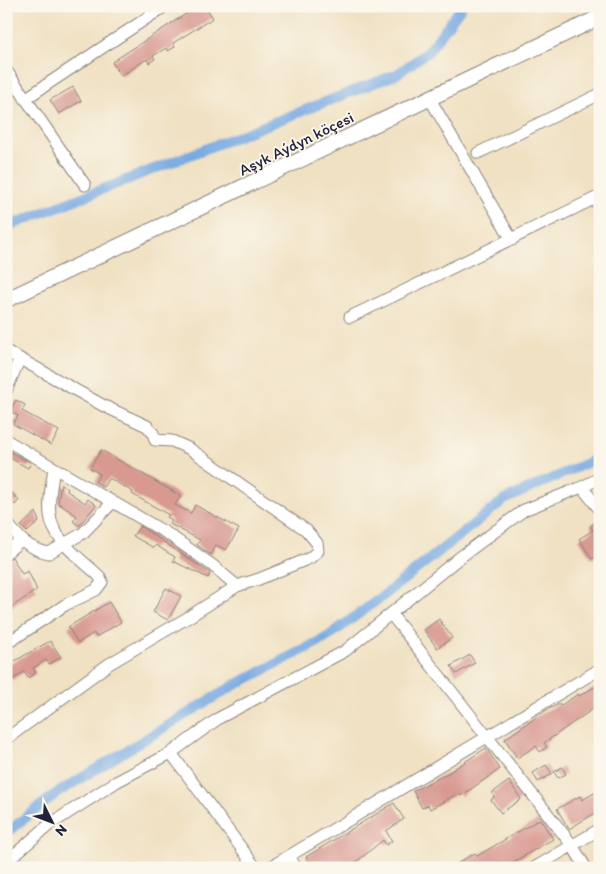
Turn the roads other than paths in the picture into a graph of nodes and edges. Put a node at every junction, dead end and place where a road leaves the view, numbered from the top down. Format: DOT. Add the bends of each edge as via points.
graph roads {
  1 [pos="165,6"];
  2 [pos="600,17"];
  3 [pos="6,70"];
  4 [pos="600,94"];
  5 [pos="25,99"];
  6 [pos="430,99"];
  7 [pos="478,153"];
  8 [pos="85,185"];
  9 [pos="600,196"];
  10 [pos="512,240"];
  11 [pos="6,300"];
  12 [pos="350,318"];
  13 [pos="6,351"];
  14 [pos="19,360"];
  15 [pos="6,391"];
  16 [pos="6,440"];
  17 [pos="54,468"];
  18 [pos="600,478"];
  19 [pos="582,488"];
  20 [pos="112,502"];
  21 [pos="600,510"];
  22 [pos="6,522"];
  23 [pos="20,540"];
  24 [pos="67,545"];
  25 [pos="6,553"];
  26 [pos="237,586"];
  27 [pos="391,614"];
  28 [pos="6,644"];
  29 [pos="600,669"];
  30 [pos="486,735"];
  31 [pos="6,739"];
  32 [pos="172,754"];
  33 [pos="600,829"];
  34 [pos="572,846"];
  35 [pos="289,856"];
  36 [pos="6,862"];
  37 [pos="256,868"];
  38 [pos="269,868"];
  39 [pos="296,868"];
  40 [pos="534,868"];
  41 [pos="586,868"];
  1 -- 5 [label="street"];
  2 -- 6 [label="main road, Aşyk Aýdyn köçesi"];
  3 -- 5 [label="street"];
  4 -- 7 [label="street"];
  5 -- 8 [label="street"];
  6 -- 10 [label="street"];
  6 -- 11 [label="main road, Aşyk Aýdyn köçesi"];
  9 -- 10 [label="street"];
  10 -- 12 [label="street"];
  13 -- 14 [label="street"];
  14 -- 15 [label="street"];
  14 -- 26 [label="street" via="146,426 155,440 185,446 277,508 306,530 317,543 318,551 310,558"];
  16 -- 17 [label="street"];
  17 -- 20 [label="street"];
  17 -- 24 [label="street" via="50,514 54,528"];
  18 -- 19 [label="street"];
  19 -- 21 [label="street"];
  19 -- 27 [label="street" via="524,510"];
  20 -- 24 [label="street" via="83,534"];
  20 -- 26 [label="street" via="175,539"];
  22 -- 23 [label="street"];
  23 -- 24 [label="street" via="36,550 49,553"];
  23 -- 25 [label="street"];
  24 -- 28 [label="street" via="100,577 100,587 65,605"];
  26 -- 31 [label="street" via="109,664"];
  27 -- 30 [label="street"];
  27 -- 32 [label="street" via="345,651 219,718"];
  29 -- 30 [label="street"];
  30 -- 34 [label="street"];
  30 -- 35 [label="street"];
  32 -- 36 [label="street" via="116,782 49,825"];
  32 -- 37 [label="street"];
  33 -- 34 [label="street"];
  34 -- 40 [label="street"];
  34 -- 41 [label="street"];
  35 -- 38 [label="street"];
  35 -- 39 [label="street"];
}
